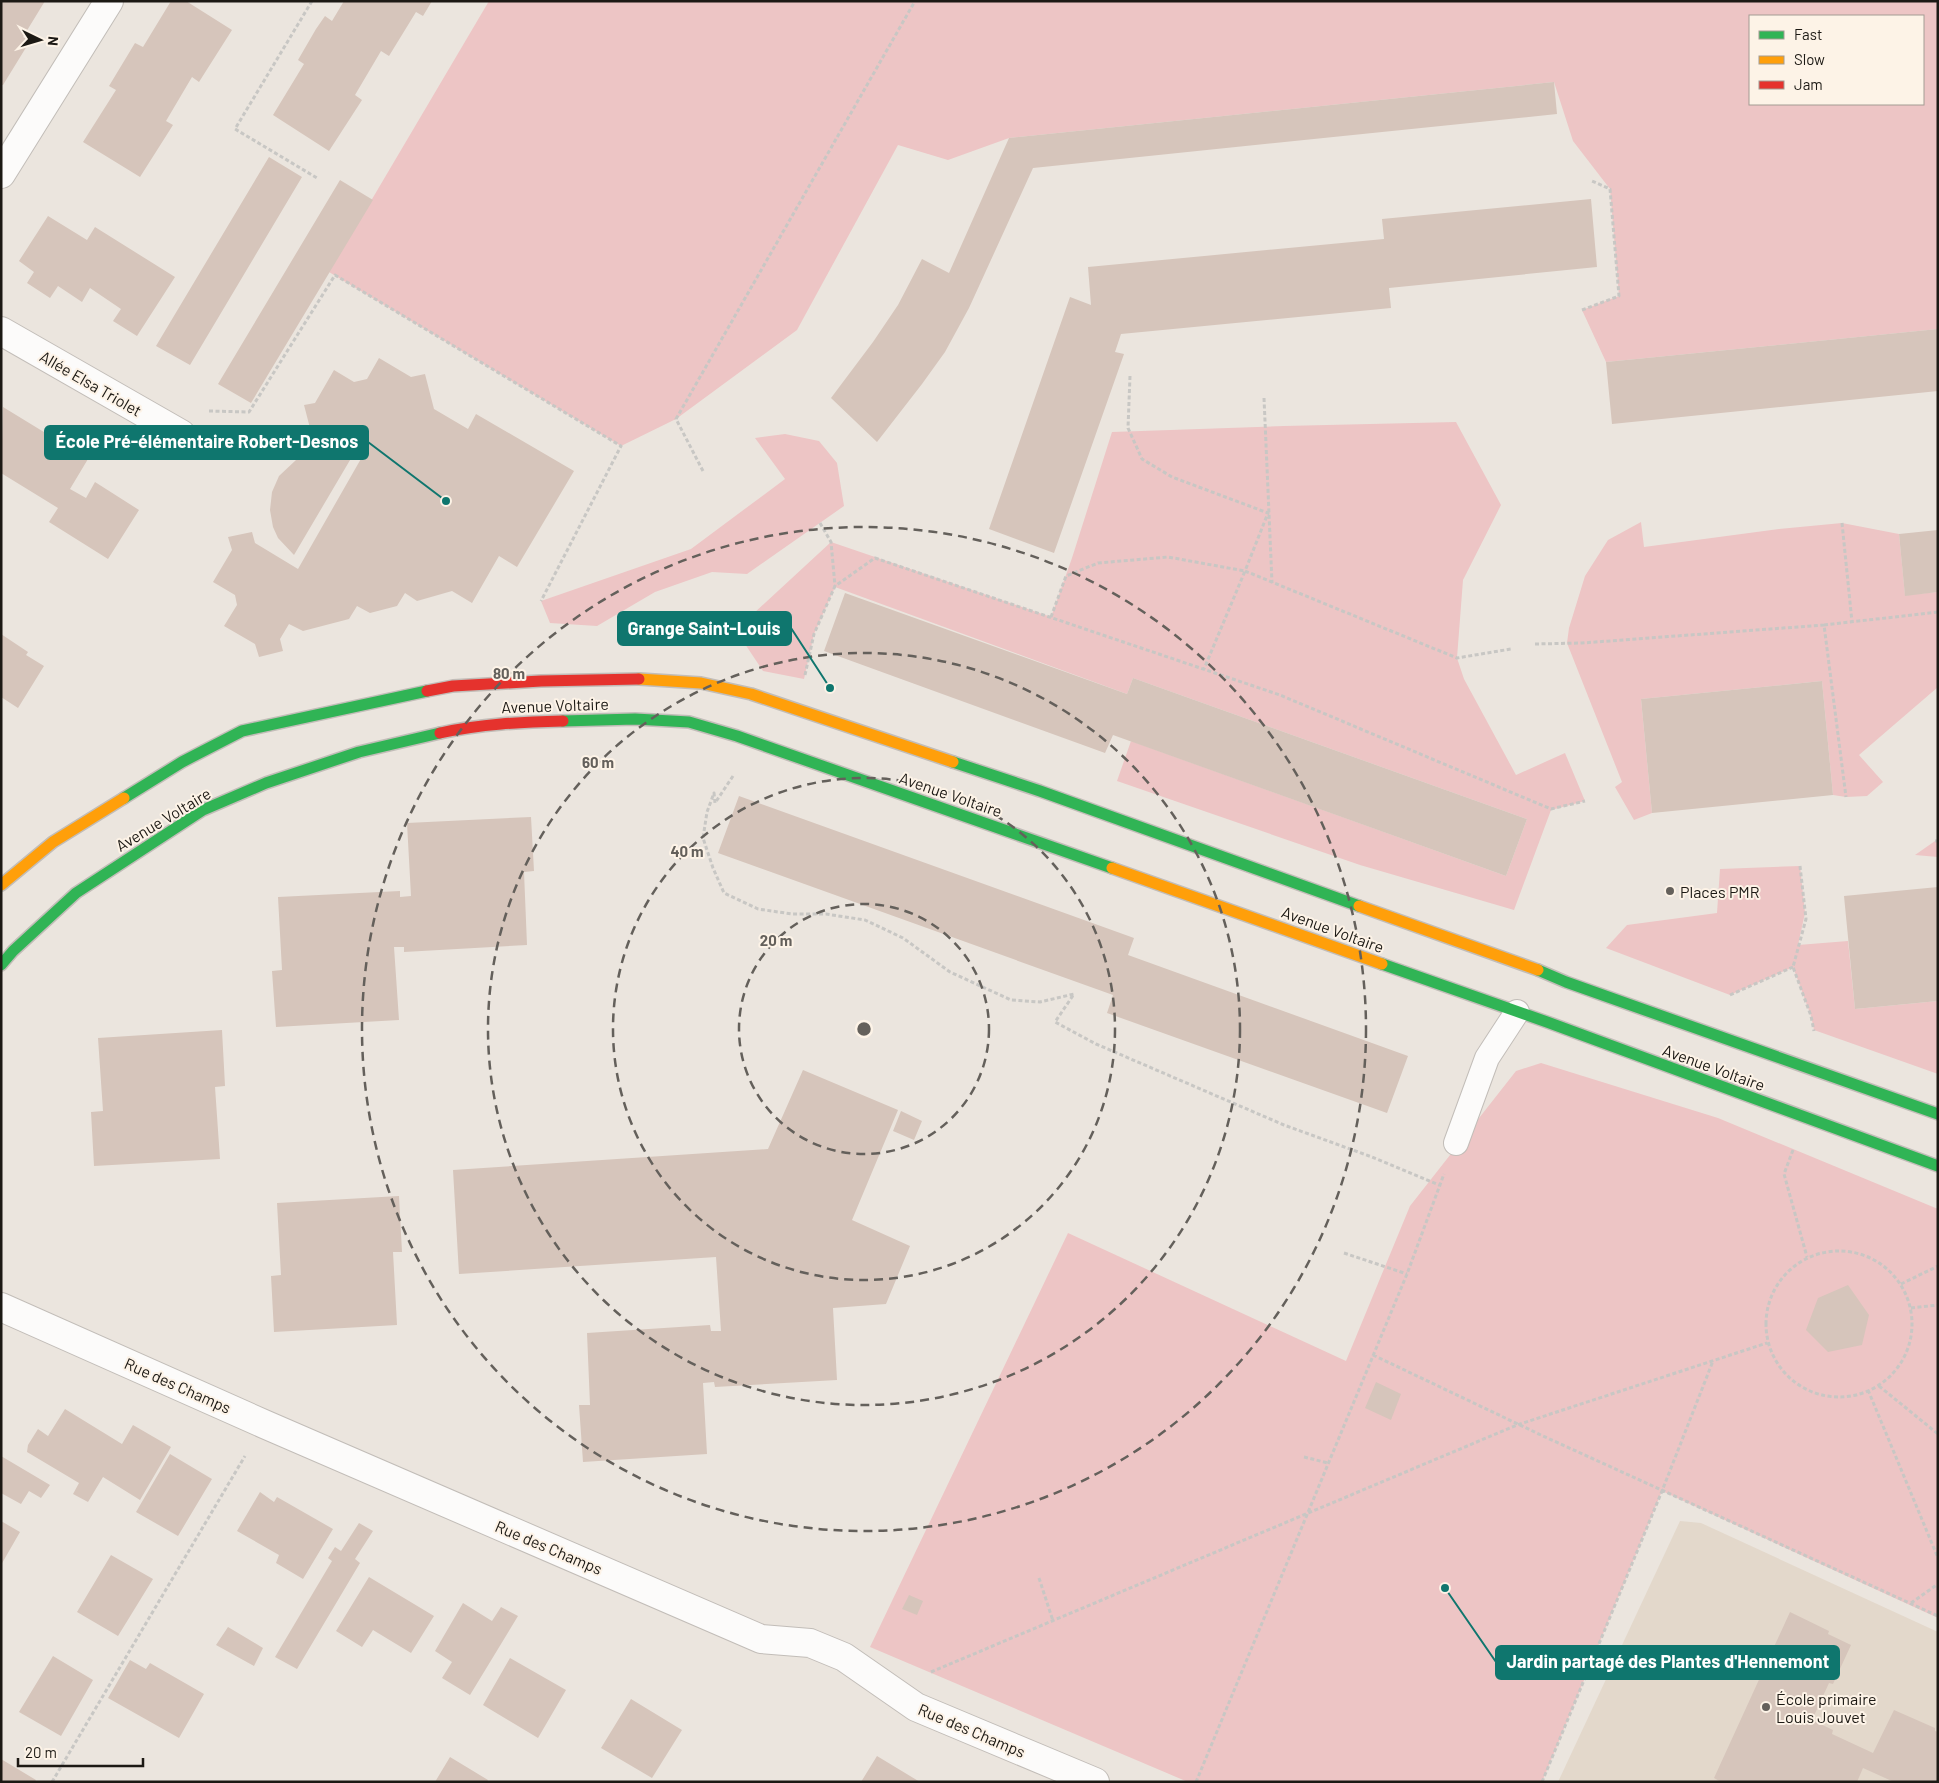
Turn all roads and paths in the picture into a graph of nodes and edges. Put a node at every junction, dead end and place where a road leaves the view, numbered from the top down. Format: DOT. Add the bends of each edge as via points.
graph roads {
  1 [pos="109,1"];
  2 [pos="312,1"];
  3 [pos="915,1"];
  4 [pos="1,174"];
  5 [pos="317,178"];
  6 [pos="1592,181"];
  7 [pos="1582,310"];
  8 [pos="1,331"];
  9 [pos="1130,376"];
  10 [pos="1264,398"];
  11 [pos="182,434"];
  12 [pos="703,471"];
  13 [pos="1268,513"];
  14 [pos="820,523"];
  15 [pos="1842,523"];
  16 [pos="1245,571"];
  17 [pos="1272,583"];
  18 [pos="835,586"];
  19 [pos="541,601"];
  20 [pos="1938,612"];
  21 [pos="1051,617"];
  22 [pos="1852,622"];
  23 [pos="1824,626"];
  24 [pos="1535,644"];
  25 [pos="1511,649"];
  26 [pos="1204,669"];
  27 [pos="804,679"];
  28 [pos="733,776"];
  29 [pos="1846,797"];
  30 [pos="1585,801"];
  31 [pos="1800,866"];
  32 [pos="1,885"];
  33 [pos="1,965"];
  34 [pos="1793,967"];
  35 [pos="1730,995"];
  36 [pos="1517,1012"];
  37 [pos="1824,1072"];
  38 [pos="1938,1114"];
  39 [pos="1806,1118"];
  40 [pos="1456,1143"];
  41 [pos="1938,1166"];
  42 [pos="1439,1186"];
  43 [pos="1344,1253"];
  44 [pos="1807,1257"];
  45 [pos="1938,1266"];
  46 [pos="1407,1274"];
  47 [pos="1901,1284"];
  48 [pos="1938,1306"];
  49 [pos="1,1307"];
  50 [pos="1911,1308"];
  51 [pos="1767,1343"];
  52 [pos="1373,1355"];
  53 [pos="1713,1361"];
  54 [pos="1880,1386"];
  55 [pos="1868,1390"];
  56 [pos="264,1424"];
  57 [pos="1517,1424"];
  58 [pos="1938,1434"];
  59 [pos="1304,1457"];
  60 [pos="1328,1463"];
  61 [pos="1662,1491"];
  62 [pos="1938,1558"];
  63 [pos="1039,1578"];
  64 [pos="1938,1584"];
  65 [pos="1911,1603"];
  66 [pos="1938,1616"];
  67 [pos="1053,1621"];
  68 [pos="930,1673"];
  69 [pos="52,1782"];
  70 [pos="1094,1782"];
  71 [pos="1196,1782"];
  72 [pos="1542,1782"];
  1 -- 4 [label="street"];
  2 -- 5 [label="path" via="235,129"];
  3 -- 12 [label="path" via="676,419"];
  6 -- 7 [label="path" via="1610,189 1619,296"];
  8 -- 11 [label="street, Allée Elsa Triolet"];
  9 -- 13 [label="path" via="1128,428 1142,459 1172,477"];
  10 -- 13 [label="path"];
  11 -- 19 [label="path" via="207,411 249,412 335,275 621,446"];
  13 -- 16 [label="path"];
  13 -- 17 [label="path"];
  14 -- 18 [label="path" via="831,542"];
  15 -- 22 [label="path"];
  16 -- 17 [label="path"];
  16 -- 21 [label="path" via="1168,556 1098,563 1066,576"];
  16 -- 26 [label="path"];
  17 -- 25 [label="path" via="1457,658"];
  18 -- 21 [label="path" via="875,558"];
  18 -- 27 [label="path" via="814,634"];
  20 -- 22 [label="path"];
  21 -- 26 [label="path"];
  22 -- 23 [label="path"];
  23 -- 24 [label="path"];
  23 -- 29 [label="path"];
  26 -- 30 [label="path" via="1280,695 1551,810"];
  28 -- 42 [label="path" via="715,803 714,793 703,838 724,893 758,909 866,920 903,938 950,972 1011,1000 1040,1002 1074,994 1055,1022 1096,1044 1284,1125"];
  31 -- 34 [label="path" via="1806,919"];
  32 -- 37 [label="street, Avenue Voltaire" via="53,842 182,762 242,731 453,686 541,680 702,682 751,694 1040,791"];
  33 -- 36 [label="street, Avenue Voltaire" via="76,893 203,810 266,783 359,752 467,727 635,719 689,722 737,736"];
  34 -- 35 [label="path"];
  34 -- 37 [label="path" via="1811,1016"];
  36 -- 39 [label="street, Avenue Voltaire"];
  36 -- 40 [label="lane" via="1488,1058"];
  37 -- 38 [label="street, Avenue Voltaire"];
  39 -- 41 [label="street, Avenue Voltaire"];
  39 -- 44 [label="path" via="1784,1174"];
  40 -- 42 [label="path"];
  42 -- 46 [label="path"];
  43 -- 46 [label="path"];
  44 -- 47 [label="path" via="1843,1250 1860,1253 1883,1264"];
  44 -- 51 [label="path" via="1776,1284 1767,1308"];
  45 -- 47 [label="path"];
  46 -- 52 [label="path"];
  47 -- 50 [label="path"];
  48 -- 50 [label="path"];
  49 -- 56 [label="street, Rue des Champs"];
  50 -- 54 [label="path" via="1912,1330 1905,1355 1898,1368"];
  51 -- 53 [label="path"];
  51 -- 55 [label="path" via="1778,1366 1802,1388 1825,1397 1846,1398"];
  52 -- 57 [label="path"];
  52 -- 60 [label="path"];
  53 -- 57 [label="path"];
  53 -- 61 [label="path"];
  54 -- 55 [label="path"];
  54 -- 58 [label="path"];
  55 -- 62 [label="path"];
  56 -- 69 [label="path"];
  56 -- 70 [label="street, Rue des Champs" via="761,1639 810,1643 844,1657 916,1708"];
  57 -- 61 [label="path"];
  57 -- 67 [label="path"];
  59 -- 60 [label="path"];
  60 -- 71 [label="path"];
  61 -- 65 [label="path"];
  61 -- 72 [label="path"];
  63 -- 67 [label="path"];
  64 -- 65 [label="path"];
  65 -- 66 [label="path"];
  67 -- 68 [label="path"];
}
